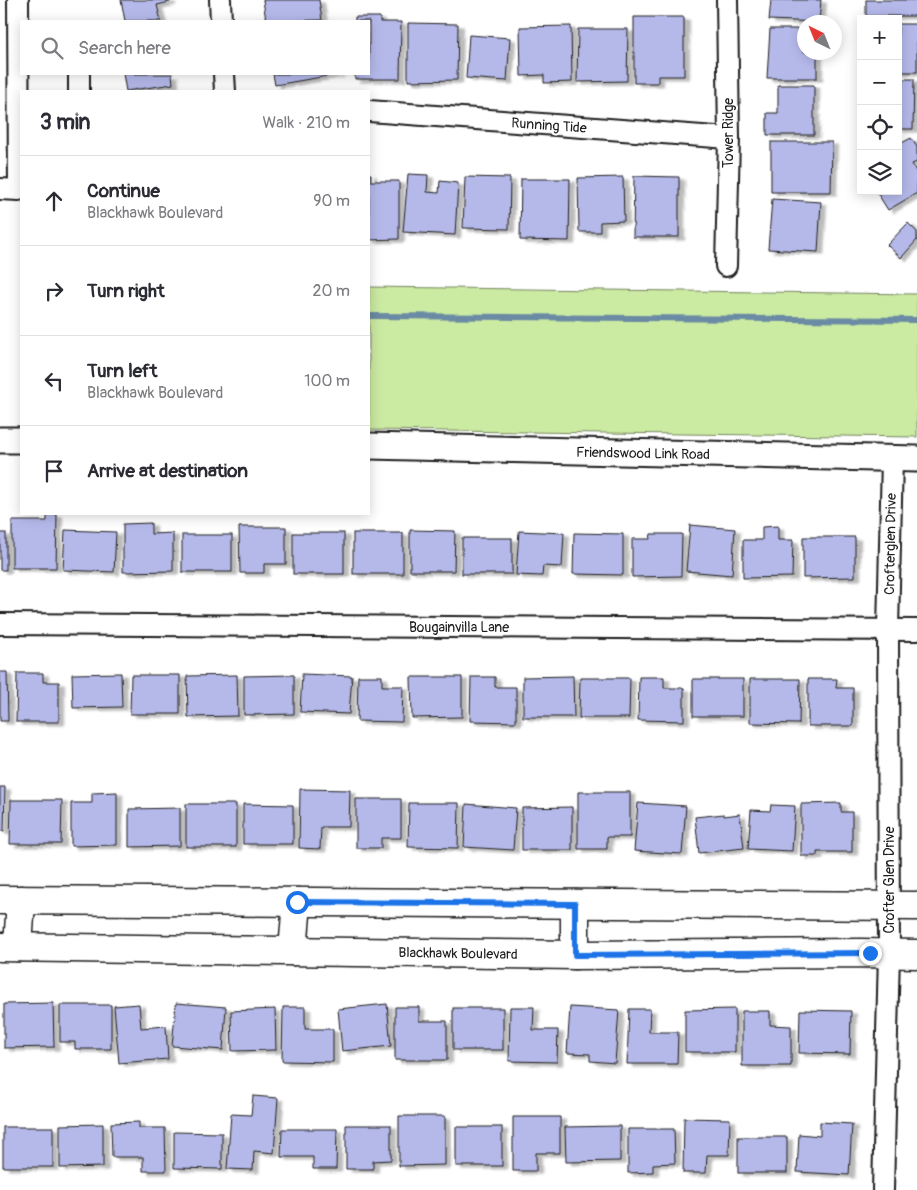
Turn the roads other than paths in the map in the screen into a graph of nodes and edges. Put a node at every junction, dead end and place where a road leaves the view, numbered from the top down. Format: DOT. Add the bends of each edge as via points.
graph roads {
  1 [pos="18,0"];
  2 [pos="220,0"];
  3 [pos="727,0"];
  4 [pos="221,20"];
  5 [pos="79,75"];
  6 [pos="224,75"];
  7 [pos="79,90"];
  8 [pos="225,90"];
  9 [pos="370,110"];
  10 [pos="729,138"];
  11 [pos="13,190"];
  12 [pos="726,266"];
  13 [pos="0,440"];
  14 [pos="20,440"];
  15 [pos="370,446"];
  16 [pos="892,459"];
  17 [pos="917,459"];
  18 [pos="0,624"];
  19 [pos="888,630"];
  20 [pos="917,630"];
  21 [pos="11,900"];
  22 [pos="297,902"];
  23 [pos="575,904"];
  24 [pos="890,906"];
  25 [pos="917,906"];
  26 [pos="9,947"];
  27 [pos="293,951"];
  28 [pos="889,954"];
  29 [pos="917,954"];
  30 [pos="575,955"];
  31 [pos="883,1190"];
  1 -- 11 [label="street"];
  2 -- 4 [label="street"];
  3 -- 10 [label="street, Tower Ridge"];
  5 -- 7 [label="street"];
  6 -- 8 [label="street"];
  9 -- 10 [label="street, Running Tide"];
  10 -- 12 [label="street, Tower Ridge"];
  13 -- 14 [label="street"];
  15 -- 16 [label="street, Friendswood Link Road"];
  16 -- 17 [label="street, Friendswood Link Road"];
  16 -- 19 [label="street, Crofterglen Drive"];
  18 -- 19 [label="street, Bougainvilla Lane"];
  19 -- 20 [label="street, Bougainvilla Lane"];
  19 -- 24 [label="street, Crofter Glen Drive"];
  21 -- 22 [label="main road"];
  21 -- 26 [label="main road"];
  22 -- 23 [label="main road"];
  22 -- 27 [label="main road"];
  23 -- 24 [label="main road"];
  23 -- 30 [label="main road"];
  24 -- 25 [label="main road"];
  24 -- 28 [label="street, Crofter Glen Drive"];
  26 -- 27 [label="main road, Blackhawk Boulevard"];
  27 -- 30 [label="main road, Blackhawk Boulevard"];
  28 -- 29 [label="main road, Blackhawk Boulevard"];
  28 -- 30 [label="main road, Blackhawk Boulevard"];
  28 -- 31 [label="street, Crofter Glen Drive"];
}
